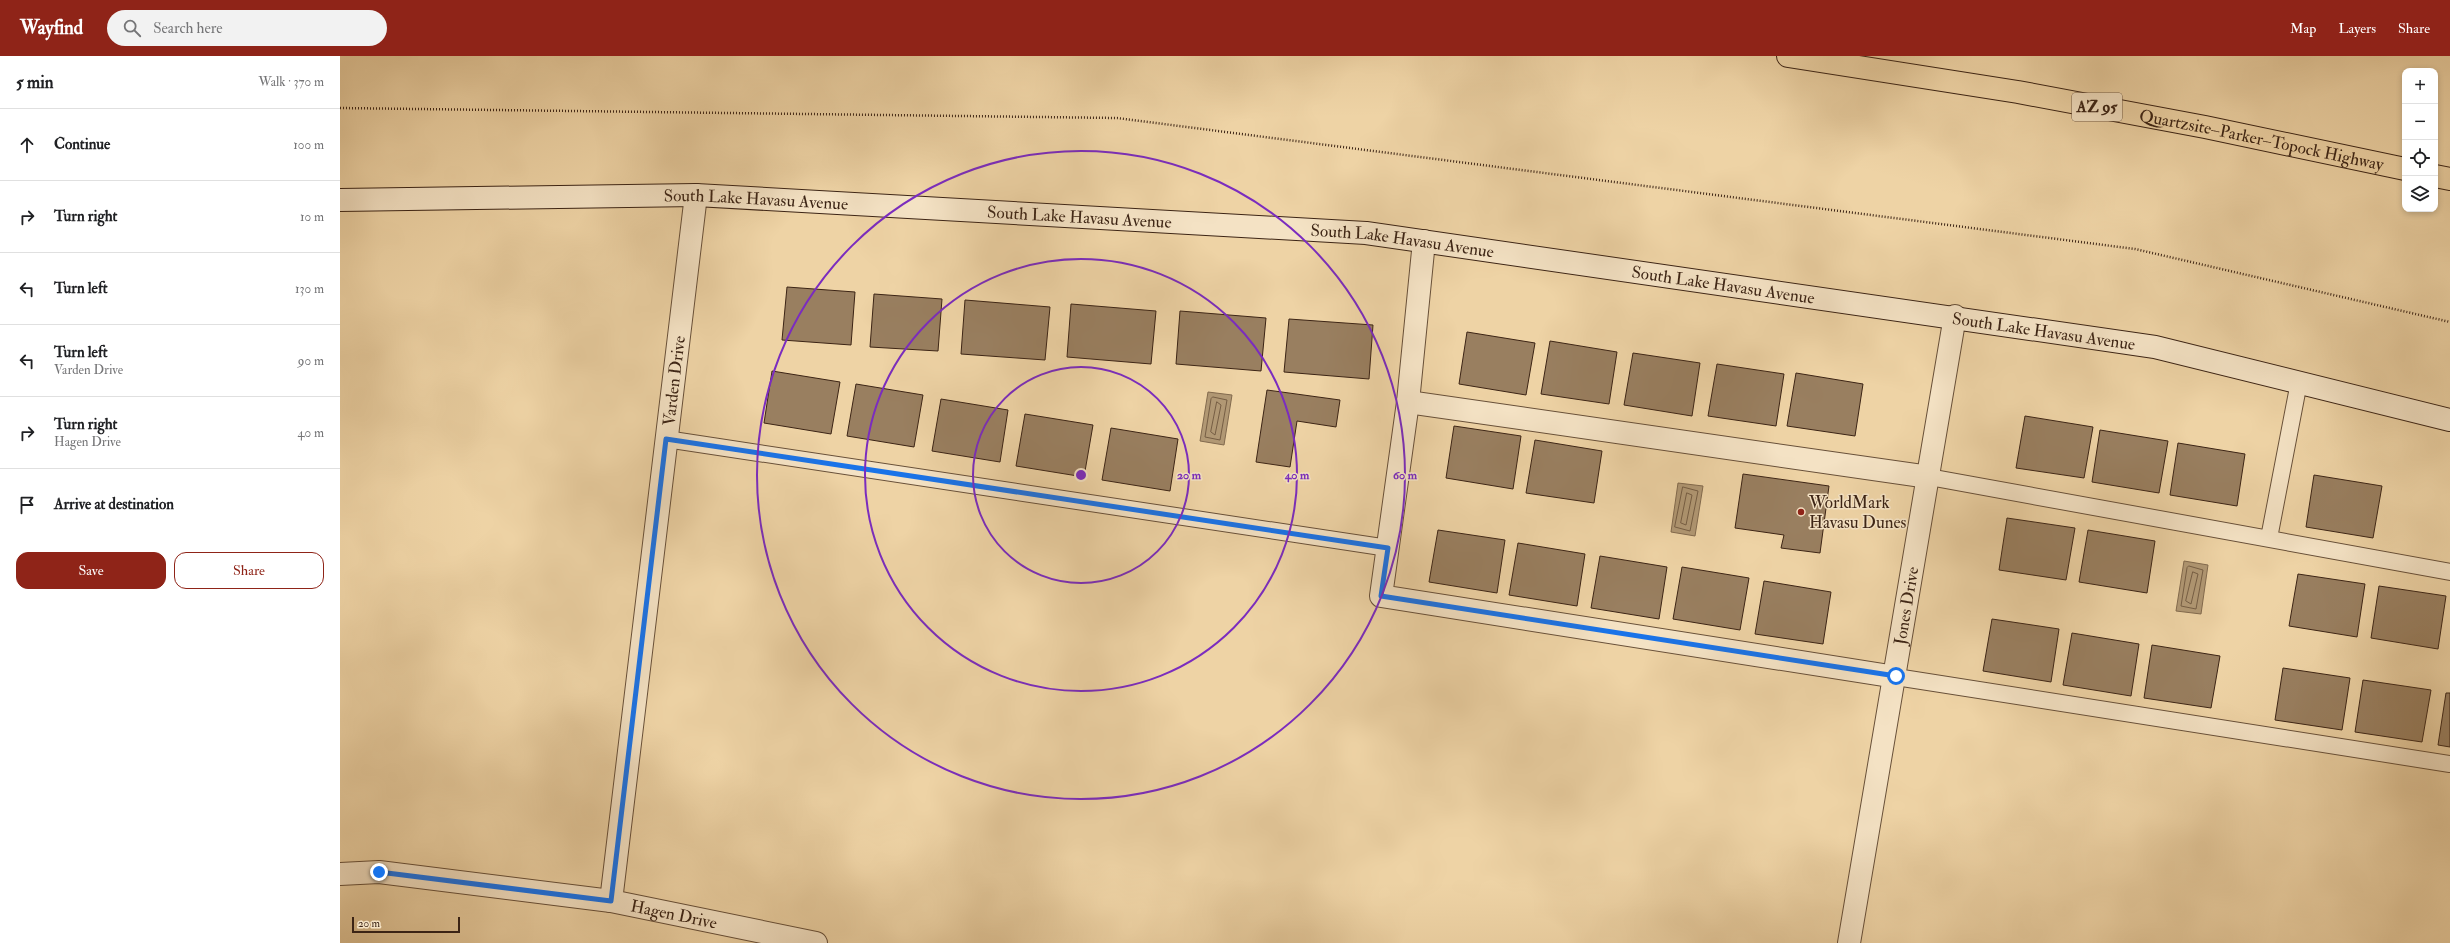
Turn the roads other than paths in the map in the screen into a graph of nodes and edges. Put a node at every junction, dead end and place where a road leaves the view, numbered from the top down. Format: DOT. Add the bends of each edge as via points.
graph roads {
  1 [pos="1788,56"];
  2 [pos="2402,168"];
  3 [pos="2438,177"];
  4 [pos="2450,179"];
  5 [pos="696,195"];
  6 [pos="340,200"];
  7 [pos="1424,241"];
  8 [pos="1955,316"];
  9 [pos="2299,382"];
  10 [pos="1408,402"];
  11 [pos="2450,420"];
  12 [pos="666,439"];
  13 [pos="1929,477"];
  14 [pos="2269,538"];
  15 [pos="1388,548"];
  16 [pos="2450,572"];
  17 [pos="1896,676"];
  18 [pos="2450,764"];
  19 [pos="340,874"];
  20 [pos="611,901"];
  21 [pos="816,943"];
  22 [pos="1849,943"];
  1 -- 2 [label="highway, Quartzsite–Parker–Topock Highway / AZ 95" via="2018,92 2205,127"];
  3 -- 4 [label="highway"];
  5 -- 6 [label="street, South Lake Havasu Avenue"];
  5 -- 7 [label="street, South Lake Havasu Avenue" via="1366,233"];
  5 -- 12 [label="street, Varden Drive"];
  7 -- 8 [label="street, South Lake Havasu Avenue"];
  7 -- 10 [label="street"];
  8 -- 9 [label="street, South Lake Havasu Avenue" via="2155,347"];
  8 -- 13 [label="street, Jones Drive"];
  9 -- 11 [label="street, South Lake Havasu Avenue"];
  9 -- 14 [label="lane"];
  10 -- 13 [label="street"];
  10 -- 15 [label="street"];
  12 -- 15 [label="lane"];
  12 -- 20 [label="street, Varden Drive"];
  13 -- 14 [label="lane"];
  13 -- 17 [label="street, Jones Drive"];
  14 -- 16 [label="lane"];
  15 -- 17 [label="street" via="1381,596"];
  17 -- 18 [label="lane"];
  17 -- 22 [label="street, Jones Drive"];
  19 -- 20 [label="street, Hagen Drive" via="379,872"];
  20 -- 21 [label="street, Hagen Drive"];
}
